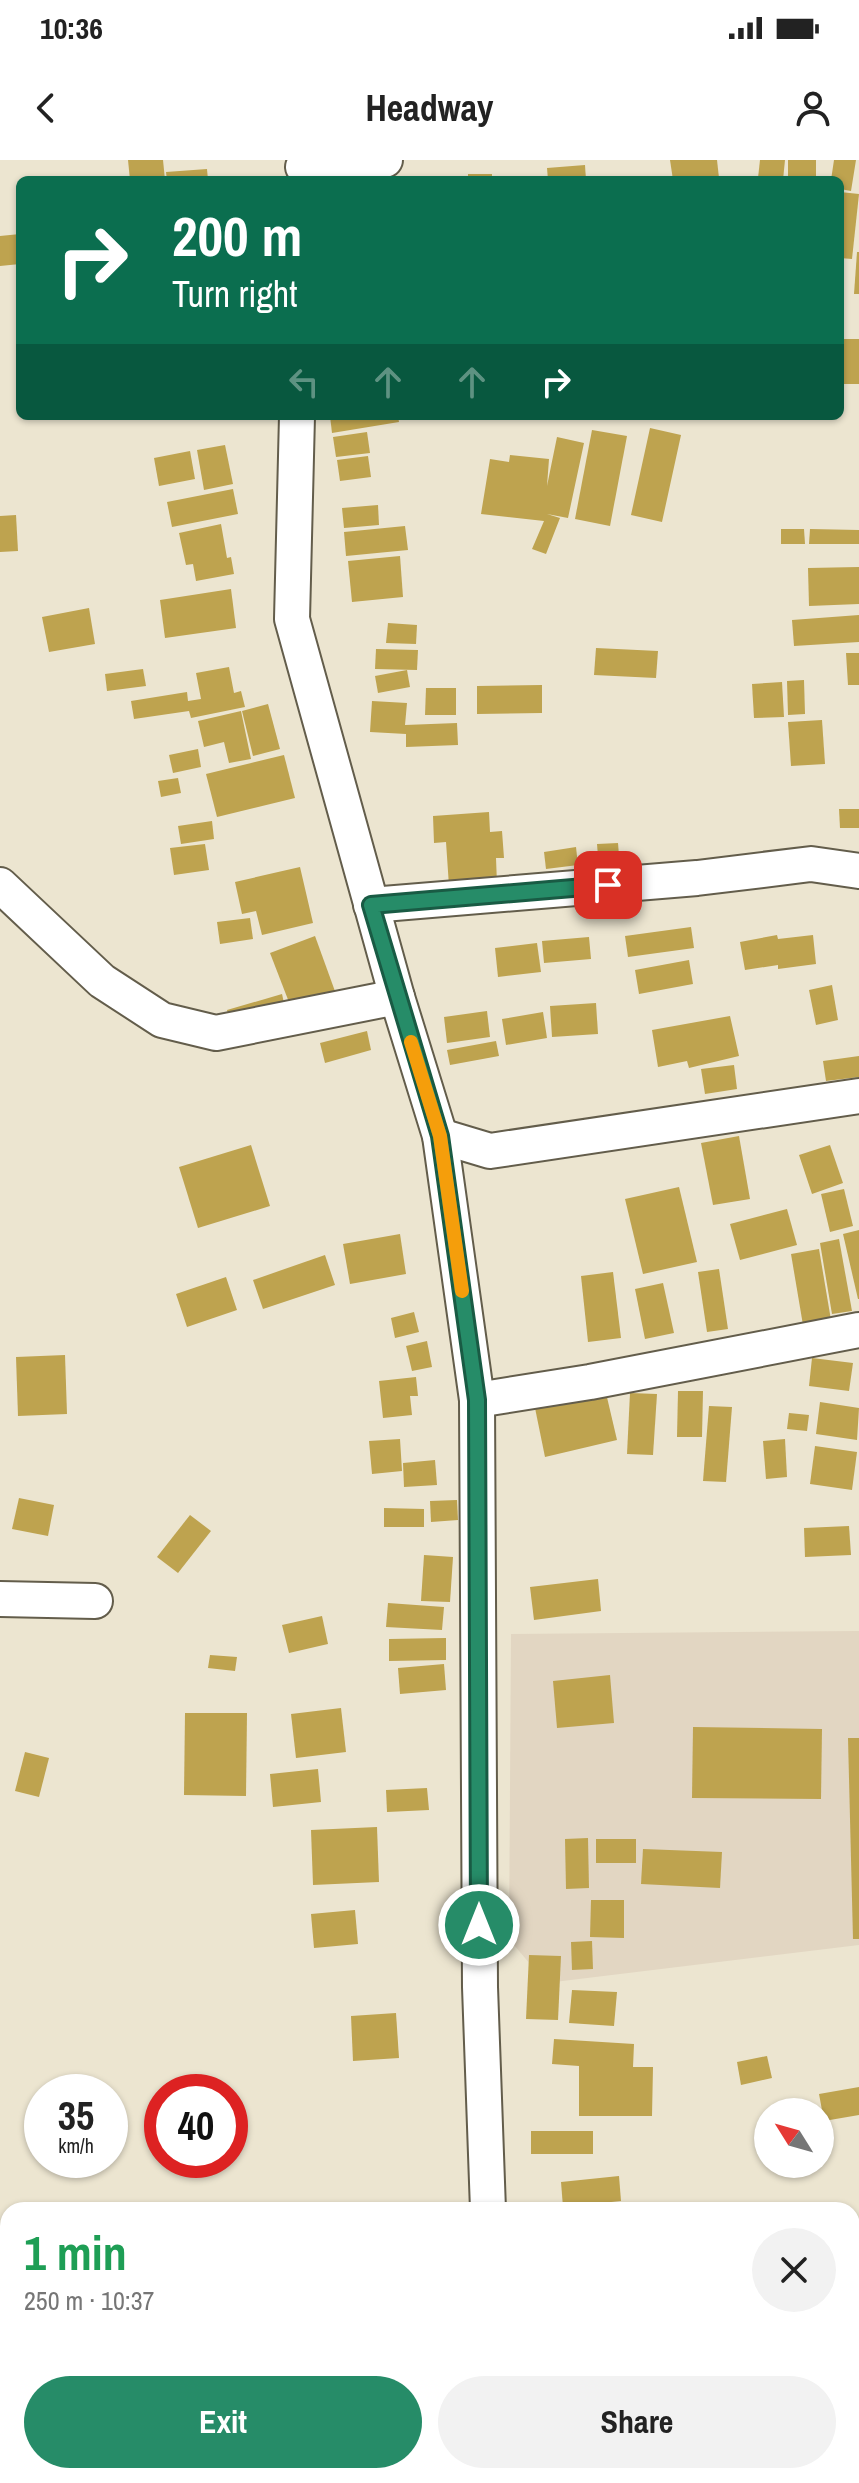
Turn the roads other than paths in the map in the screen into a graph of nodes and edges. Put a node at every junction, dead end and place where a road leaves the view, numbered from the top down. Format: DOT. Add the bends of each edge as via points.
graph roads {
  1 [pos="385,160"];
  2 [pos="302,169"];
  3 [pos="297,420"];
  4 [pos="859,871"];
  5 [pos="0,885"];
  6 [pos="371,905"];
  7 [pos="397,997"];
  8 [pos="859,1096"];
  9 [pos="440,1136"];
  10 [pos="859,1330"];
  11 [pos="477,1400"];
  12 [pos="0,1599"];
  13 [pos="95,1601"];
  14 [pos="488,2202"];
  1 -- 2 [label="street"];
  3 -- 6 [label="street" via="292,619"];
  4 -- 6 [label="street" via="811,864"];
  5 -- 7 [label="street" via="102,981 162,1020 216,1033"];
  6 -- 7 [label="street"];
  7 -- 9 [label="street"];
  8 -- 9 [label="street" via="490,1151"];
  9 -- 11 [label="street"];
  10 -- 11 [label="street"];
  11 -- 14 [label="street" via="480,1987"];
  12 -- 13 [label="street"];
}
